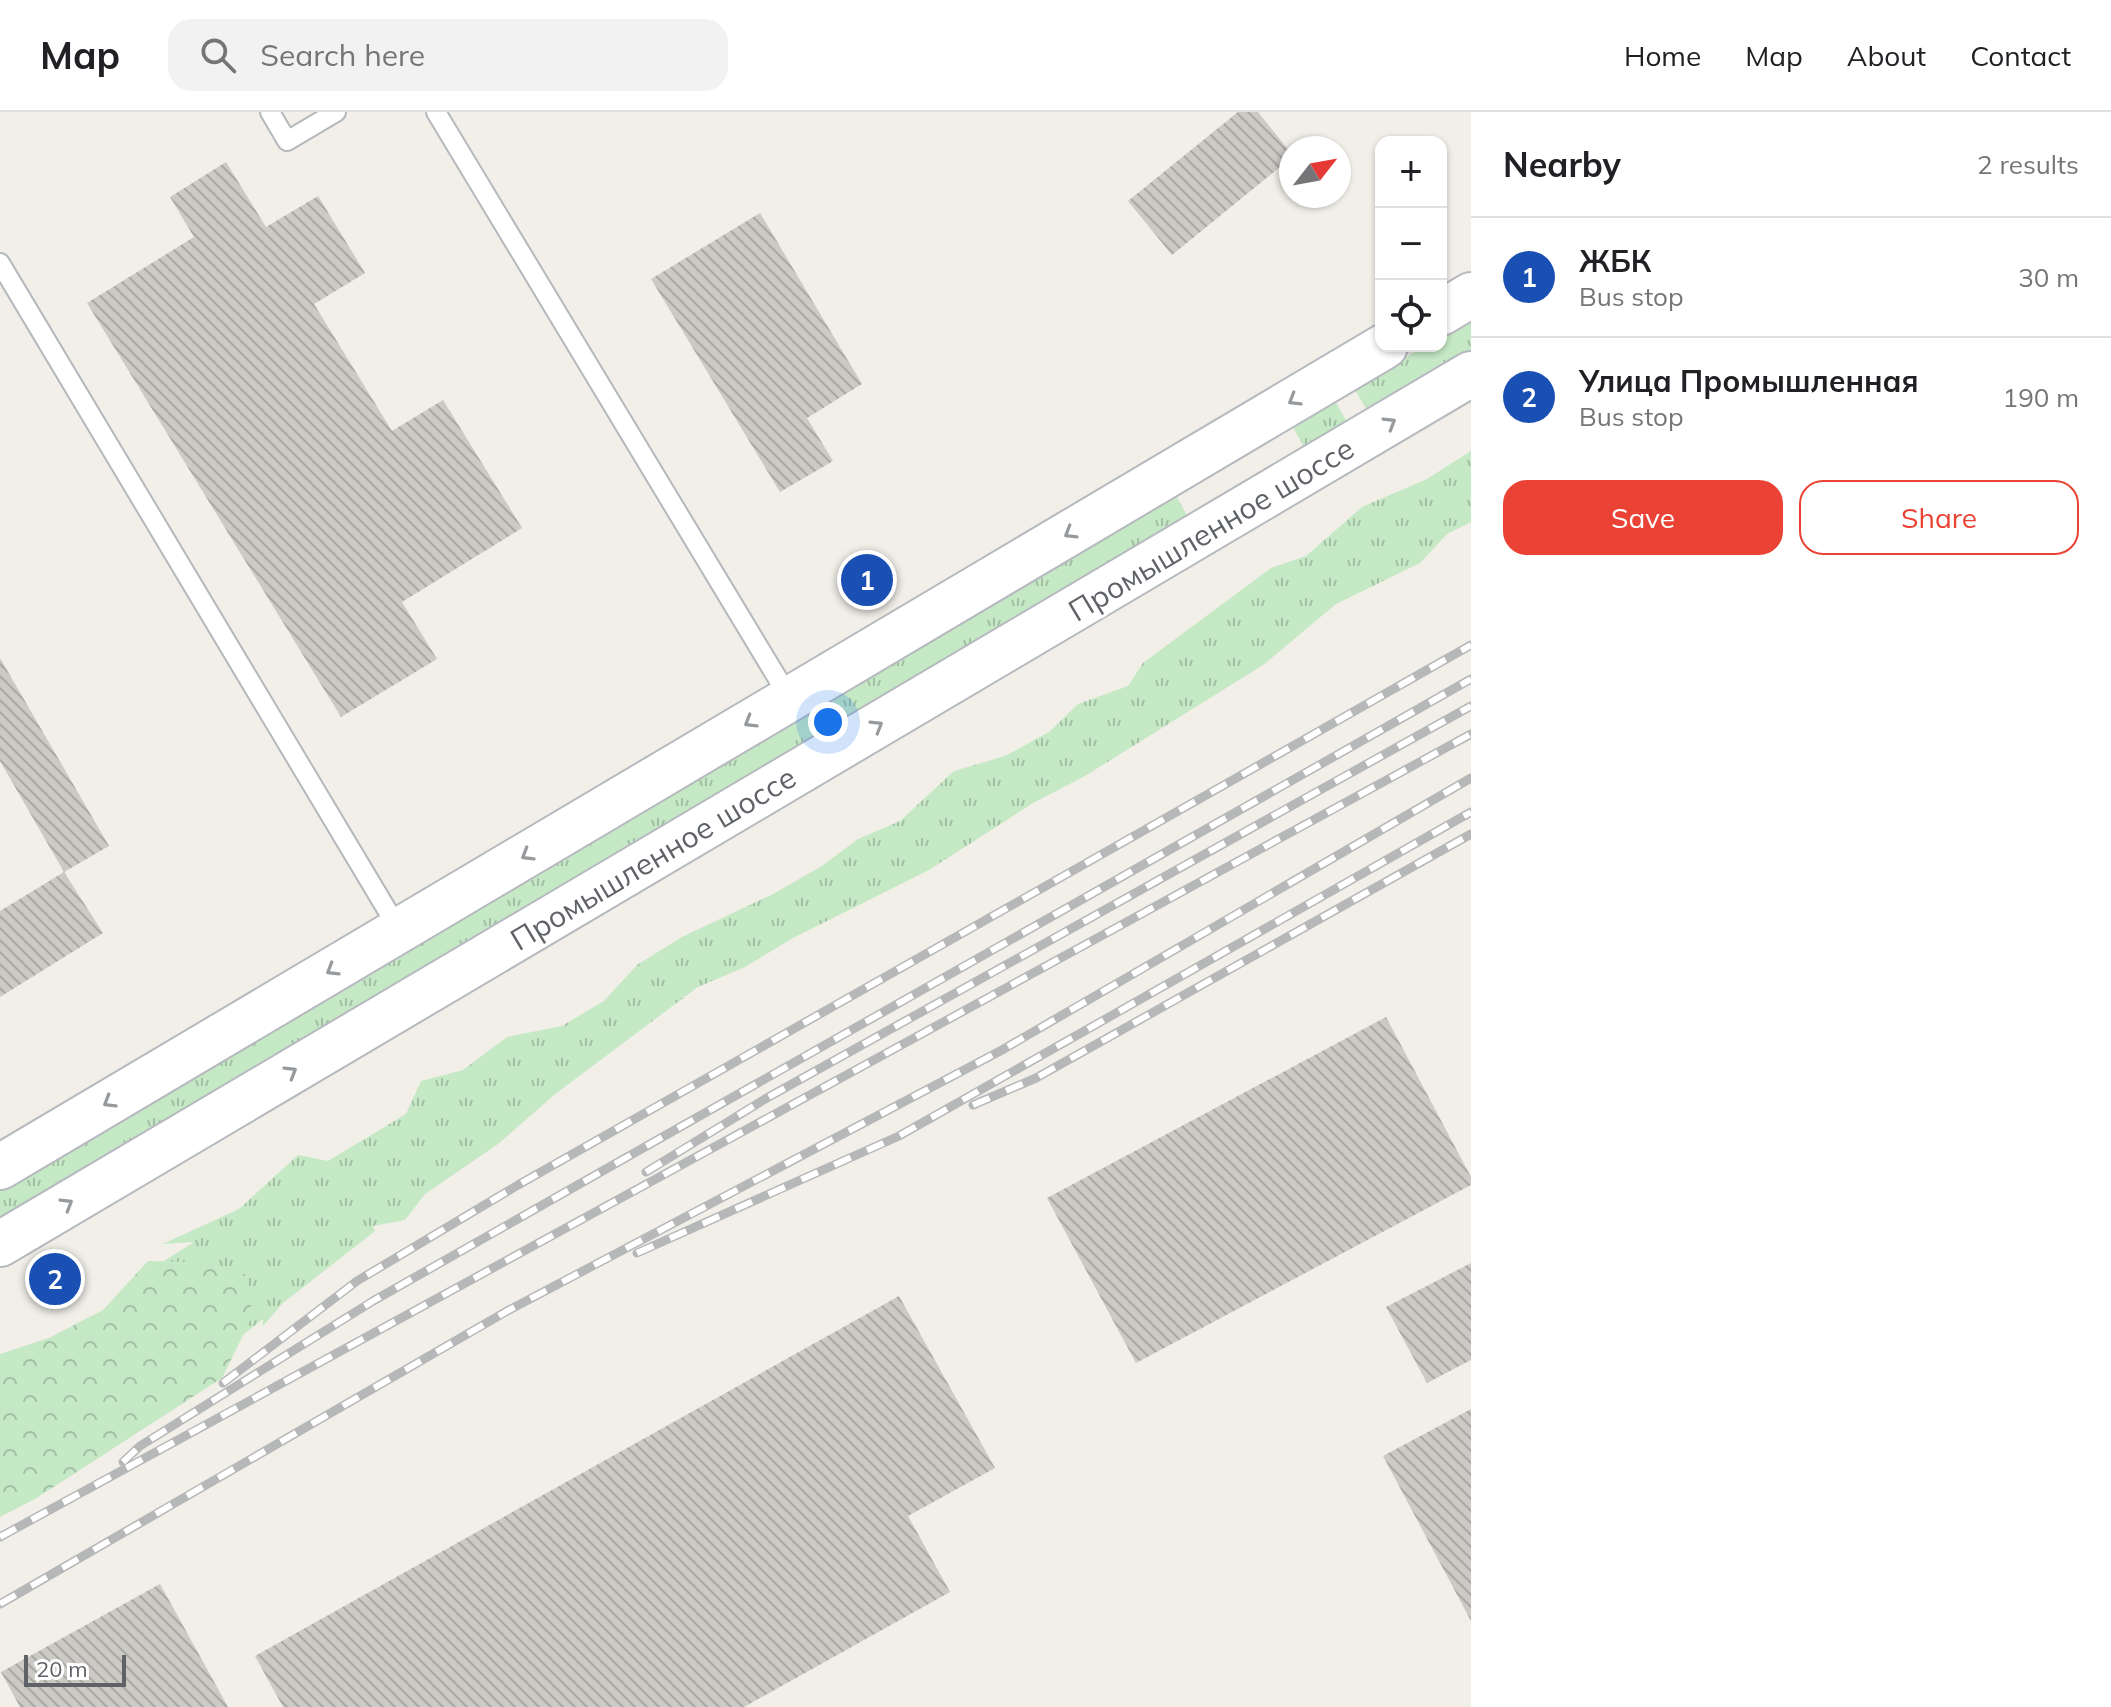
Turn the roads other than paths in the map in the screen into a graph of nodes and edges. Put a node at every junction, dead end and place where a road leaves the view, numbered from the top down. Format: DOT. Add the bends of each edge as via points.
graph roads {
  1 [pos="270,112"];
  2 [pos="336,112"];
  3 [pos="436,112"];
  4 [pos="0,263"];
  5 [pos="1471,295"];
  6 [pos="1447,309"];
  7 [pos="1375,352"];
  8 [pos="1471,374"];
  9 [pos="1230,438"];
  10 [pos="1266,497"];
  11 [pos="790,699"];
  12 [pos="399,930"];
  13 [pos="0,1167"];
  14 [pos="0,1244"];
  1 -- 2 [label="lane" via="287,141"];
  3 -- 11 [label="lane"];
  4 -- 12 [label="lane"];
  5 -- 6 [label="main road"];
  7 -- 9 [label="main road, one-way"];
  10 -- 8 [label="main road, Промышленное шоссе, one-way"];
  9 -- 10 [label="main road"];
  9 -- 11 [label="main road, one-way"];
  14 -- 10 [label="main road, Промышленное шоссе, one-way"];
  11 -- 12 [label="main road, one-way"];
  12 -- 13 [label="main road, one-way"];
}
